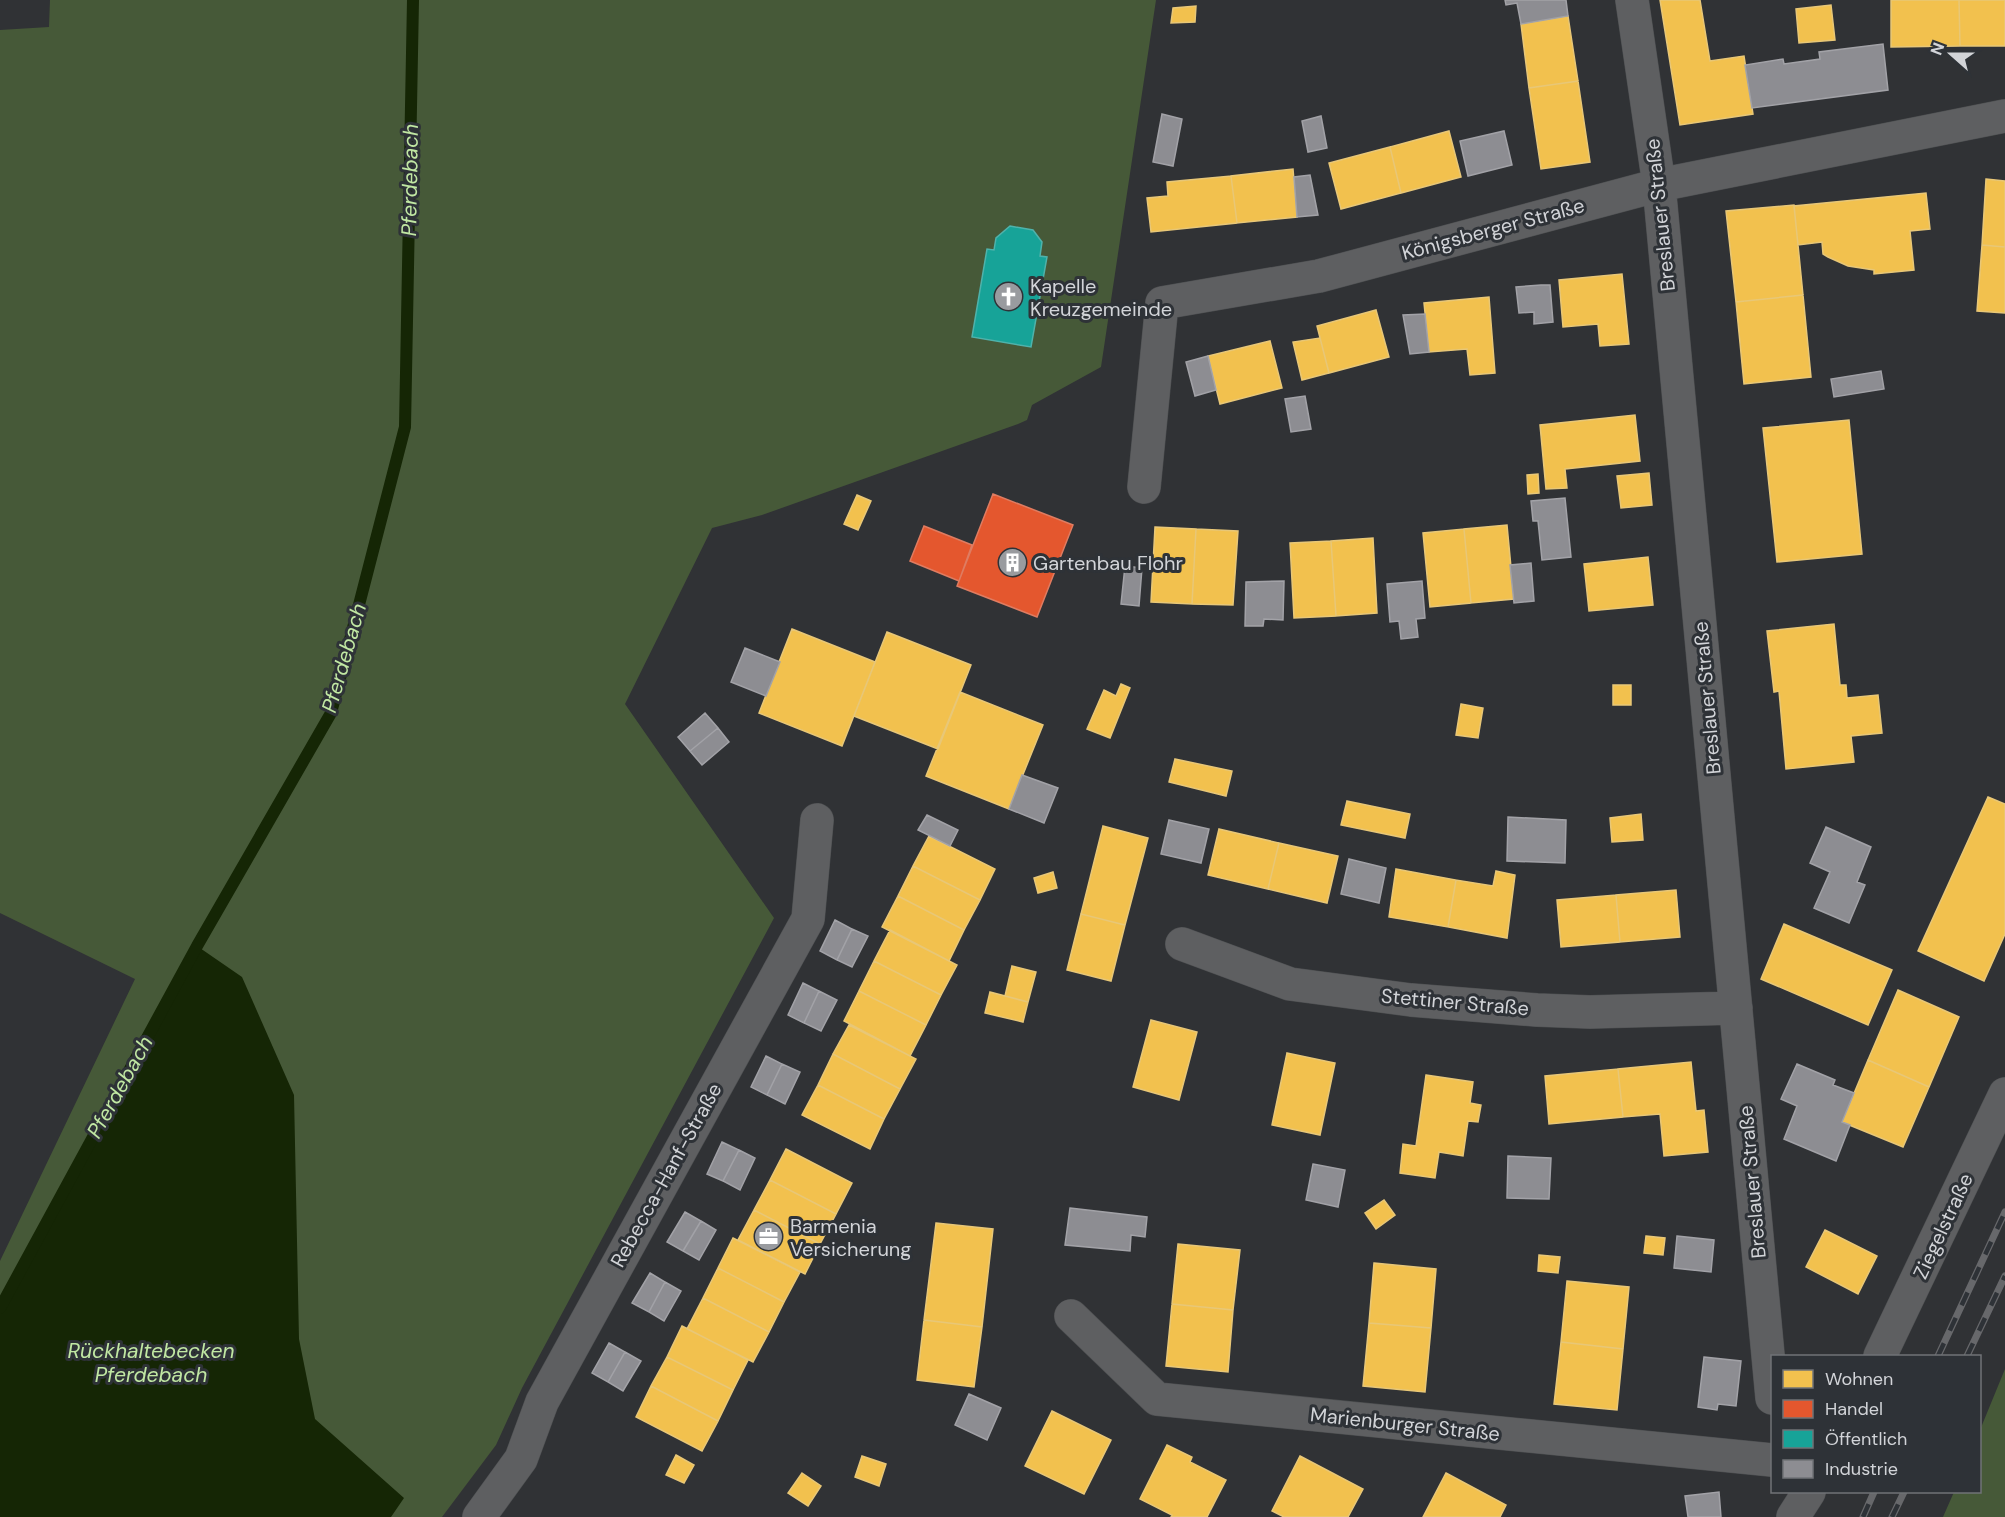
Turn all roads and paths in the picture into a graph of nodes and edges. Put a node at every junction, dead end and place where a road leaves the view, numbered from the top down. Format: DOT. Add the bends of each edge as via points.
graph roads {
  1 [pos="1632,0"];
  2 [pos="2005,116"];
  3 [pos="1659,185"];
  4 [pos="1144,487"];
  5 [pos="817,820"];
  6 [pos="1182,944"];
  7 [pos="1736,1008"];
  8 [pos="2005,1094"];
  9 [pos="1071,1316"];
  10 [pos="1880,1355"];
  11 [pos="1771,1377"];
  12 [pos="1771,1460"];
  13 [pos="1782,1493"];
  14 [pos="1808,1493"];
  15 [pos="479,1517"];
  16 [pos="1786,1517"];
  17 [pos="1793,1517"];
  1 -- 3 [label="street, Breslauer Straße"];
  2 -- 3 [label="street, Königsberger Straße"];
  3 -- 4 [label="street, Königsberger Straße" via="1319,276 1162,303"];
  3 -- 7 [label="street, Breslauer Straße"];
  5 -- 15 [label="street, Rebecca-Hanf-Straße" via="808,919 542,1402 521,1459"];
  6 -- 7 [label="street, Stettiner Straße" via="1290,984 1411,1000 1590,1012"];
  7 -- 11 [label="street, Breslauer Straße"];
  8 -- 10 [label="street, Ziegelstraße"];
  9 -- 12 [label="street, Marienburger Straße" via="1156,1399"];
  13 -- 16 [label="street"];
  14 -- 17 [label="street"];
}
